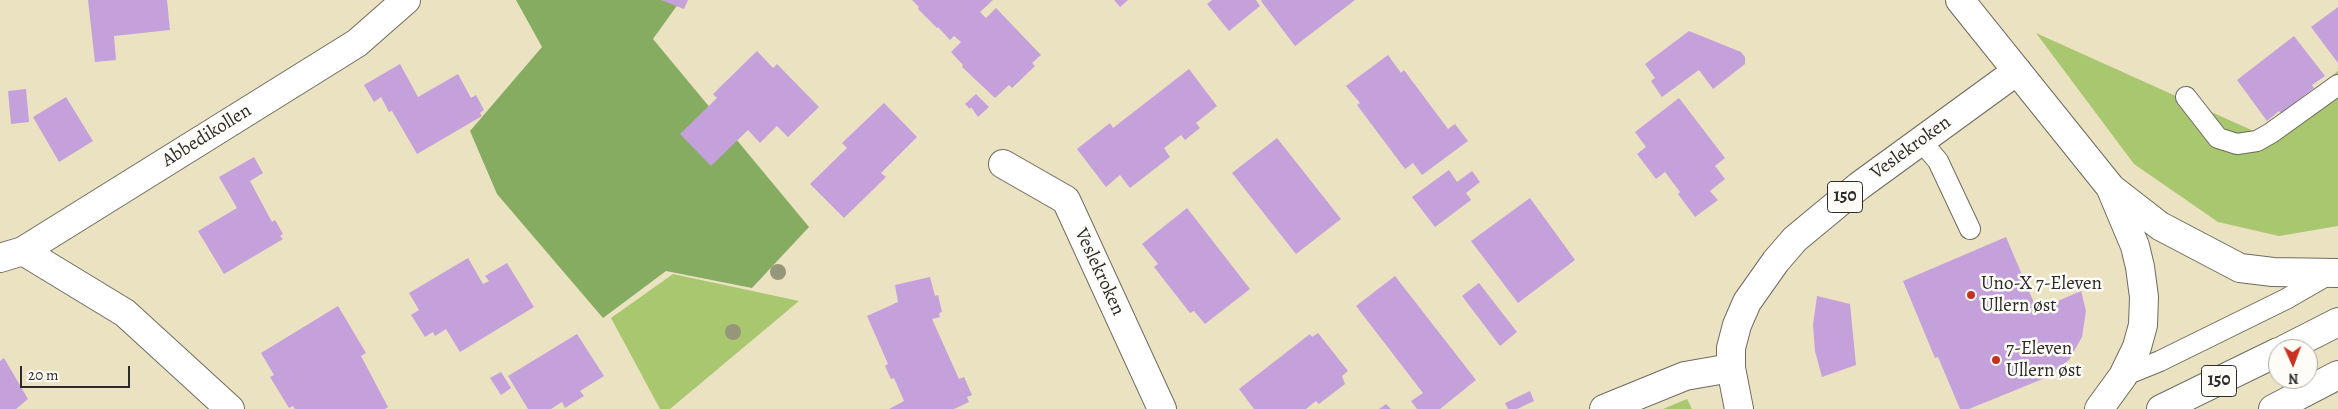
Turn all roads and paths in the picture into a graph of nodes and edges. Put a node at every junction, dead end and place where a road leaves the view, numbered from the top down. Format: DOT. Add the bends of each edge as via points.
graph roads {
  1 [pos="406,0"];
  2 [pos="1960,0"];
  3 [pos="2017,71"];
  4 [pos="2338,85"];
  5 [pos="2186,97"];
  6 [pos="1921,141"];
  7 [pos="1003,164"];
  8 [pos="2111,188"];
  9 [pos="1970,229"];
  10 [pos="12,255"];
  11 [pos="2335,273"];
  12 [pos="2338,322"];
  13 [pos="2304,339"];
  14 [pos="2268,357"];
  15 [pos="1731,368"];
  16 [pos="2338,375"];
  17 [pos="2123,376"];
  18 [pos="230,409"];
  19 [pos="1162,409"];
  20 [pos="1604,409"];
  21 [pos="1738,409"];
  22 [pos="2099,409"];
  23 [pos="2161,409"];
  24 [pos="2273,409"];
  1 -- 10 [label="main road, Abbedikollen" via="357,43"];
  2 -- 3 [label="main road"];
  3 -- 6 [label="main road, Veslekroken / 150"];
  3 -- 8 [label="main road"];
  4 -- 5 [label="lane" via="2272,133 2257,141 2237,144 2218,138"];
  6 -- 9 [label="lane" via="1938,161"];
  6 -- 15 [label="main road, Veslekroken / 150" via="1815,221 1776,261 1740,317 1731,348"];
  7 -- 19 [label="main road, Veslekroken" via="1066,200"];
  8 -- 11 [label="main road" via="2160,226 2240,268"];
  8 -- 17 [label="main road" via="2135,246 2144,296 2143,325"];
  10 -- 18 [label="main road" via="125,313"];
  11 -- 17 [label="lane" via="2160,361"];
  12 -- 13 [label="main road"];
  14 -- 23 [label="main road, 150"];
  15 -- 20 [label="main road" via="1685,376"];
  15 -- 21 [label="main road, 150"];
  16 -- 24 [label="main road"];
  17 -- 22 [label="main road"];
}
